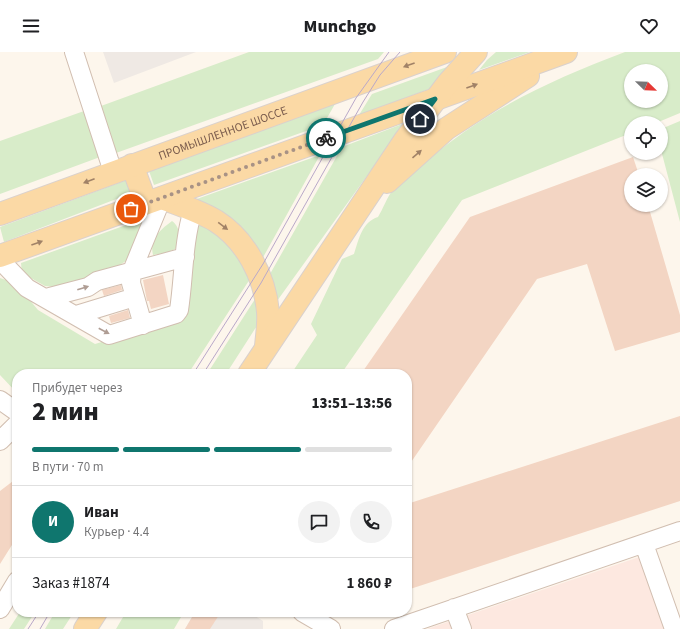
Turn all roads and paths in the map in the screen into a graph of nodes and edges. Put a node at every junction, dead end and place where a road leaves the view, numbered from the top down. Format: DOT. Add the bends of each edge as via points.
graph roads {
  1 [pos="74,52"];
  2 [pos="446,52"];
  3 [pos="476,52"];
  4 [pos="566,52"];
  5 [pos="571,52"];
  6 [pos="435,99"];
  7 [pos="123,169"];
  8 [pos="154,200"];
  9 [pos="193,210"];
  10 [pos="0,214"];
  11 [pos="0,256"];
  12 [pos="326,256"];
  13 [pos="185,257"];
  14 [pos="0,260"];
  15 [pos="132,271"];
  16 [pos="135,297"];
  17 [pos="46,298"];
  18 [pos="76,315"];
  19 [pos="143,325"];
  20 [pos="266,347"];
  21 [pos="252,369"];
  22 [pos="0,400"];
  23 [pos="12,408"];
  24 [pos="12,429"];
  25 [pos="0,441"];
  26 [pos="680,531"];
  27 [pos="644,544"];
  28 [pos="12,589"];
  29 [pos="454,608"];
  30 [pos="0,609"];
  31 [pos="93,617"];
  32 [pos="311,617"];
  33 [pos="85,629"];
  34 [pos="331,629"];
  35 [pos="394,629"];
  36 [pos="462,629"];
  37 [pos="674,629"];
  1 -- 7 [label="lane"];
  2 -- 7 [label="main road, ПРОМЫШЛЕННОЕ ШОССЕ, one-way"];
  3 -- 6 [label="main road"];
  6 -- 4 [label="main road, one-way"];
  12 -- 5 [label="main road, one-way" via="389,180 424,148 479,106"];
  6 -- 8 [label="main road"];
  6 -- 12 [label="main road"];
  7 -- 8 [label="main road"];
  7 -- 10 [label="main road, ПРОМЫШЛЕННОЕ ШОССЕ, one-way"];
  8 -- 9 [label="main road"];
  11 -- 8 [label="main road, one-way"];
  8 -- 15 [label="lane" via="150,226"];
  9 -- 13 [label="lane" via="187,233"];
  9 -- 20 [label="main road, one-way" via="227,229 241,244 254,266 268,312"];
  12 -- 20 [label="main road"];
  13 -- 15 [label="lane"];
  13 -- 19 [label="lane" via="179,310 176,314"];
  14 -- 17 [label="lane" via="27,288"];
  15 -- 16 [label="lane" via="131,283"];
  17 -- 15 [label="lane, one-way" via="88,287 97,281"];
  16 -- 18 [label="lane"];
  16 -- 19 [label="lane"];
  17 -- 18 [label="lane"];
  18 -- 19 [label="lane, one-way" via="109,335"];
  20 -- 21 [label="main road"];
  22 -- 23 [label="lane"];
  24 -- 25 [label="lane"];
  26 -- 27 [label="lane"];
  27 -- 29 [label="lane"];
  27 -- 37 [label="lane"];
  28 -- 30 [label="lane"];
  29 -- 35 [label="lane"];
  29 -- 36 [label="lane"];
  31 -- 33 [label="main road"];
  32 -- 34 [label="lane"];
}
